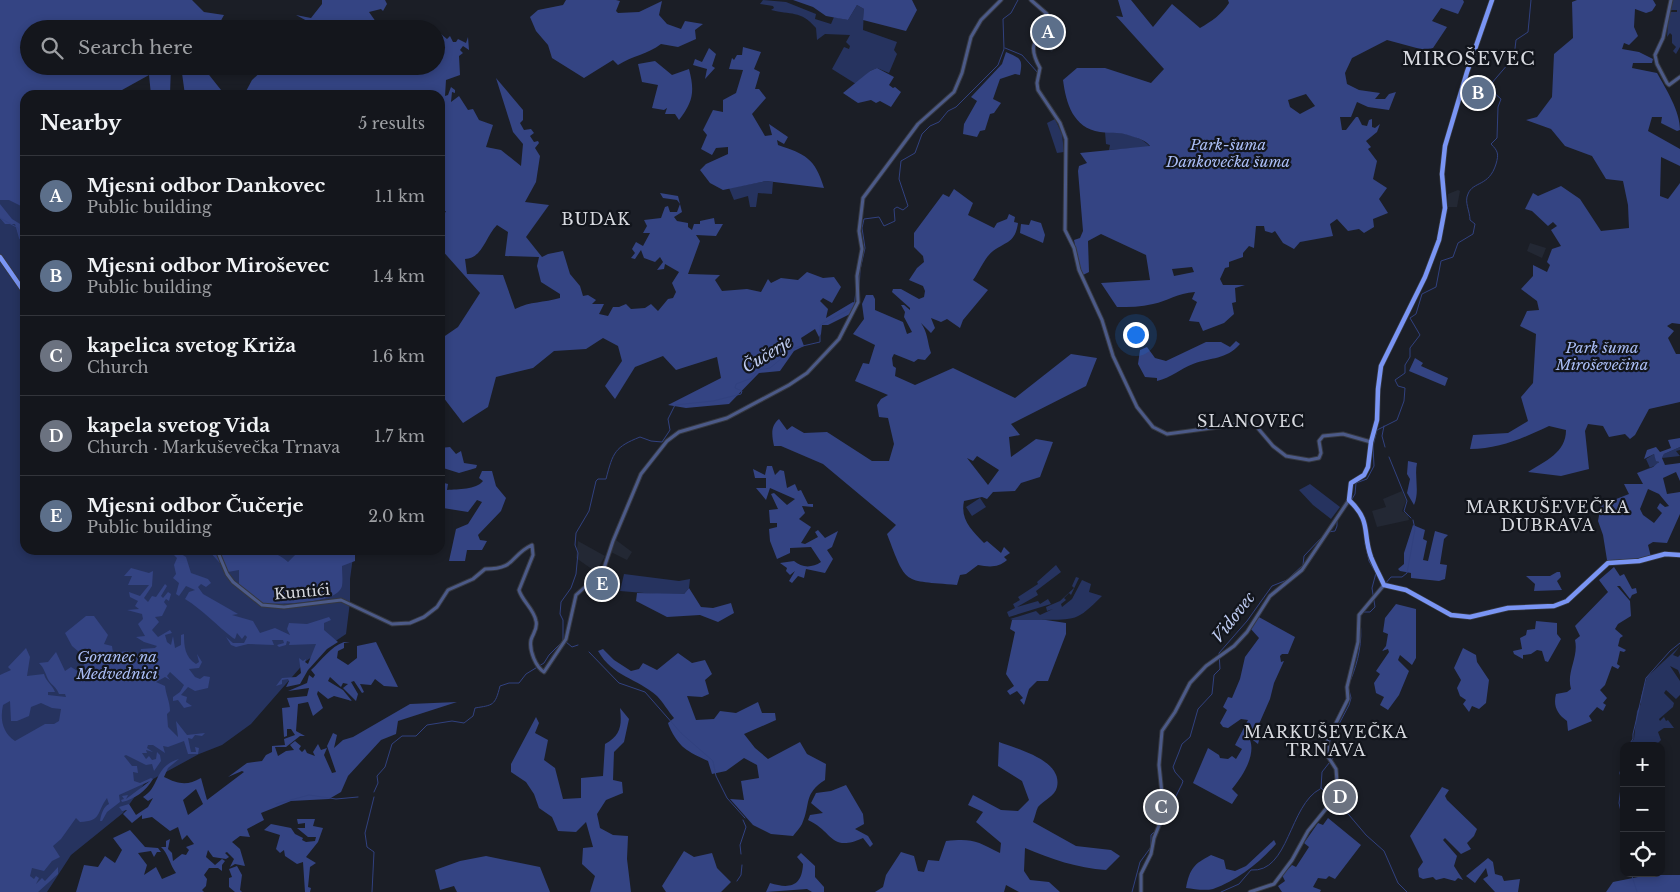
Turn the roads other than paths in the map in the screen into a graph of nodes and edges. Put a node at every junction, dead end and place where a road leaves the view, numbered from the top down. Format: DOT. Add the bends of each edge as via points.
graph roads {
  1 [pos="1001,0"];
  2 [pos="1031,0"];
  3 [pos="1492,0"];
  4 [pos="1671,0"];
  5 [pos="1680,77"];
  6 [pos="0,257"];
  7 [pos="20,286"];
  8 [pos="1371,442"];
  9 [pos="1348,500"];
  10 [pos="219,555"];
  11 [pos="1680,555"];
  12 [pos="1384,585"];
  13 [pos="1141,892"];
  14 [pos="1250,892"];
  1 -- 10 [label="street, Kuntići" via="981,20 971,37 954,92 918,124 863,198 858,302 839,339 807,373 789,385 727,418 671,437 641,474 603,572 593,584 576,595 565,641 544,672 538,668 531,643 537,624 534,613 519,590 533,555 532,545 510,564 485,569 473,579 450,588 435,609 404,624 382,621 341,600 284,608 262,605 226,574"];
  2 -- 8 [label="street" via="1047,14 1033,51 1040,68 1038,90 1066,138 1065,230 1102,320 1115,362 1146,420 1167,434 1249,423 1286,456 1309,460 1320,455 1319,440 1323,436 1344,434"];
  3 -- 8 [label="main road" via="1444,146 1445,208 1439,240 1425,277 1381,366 1377,420"];
  4 -- 5 [label="street" via="1656,55 1669,85"];
  6 -- 7 [label="main road"];
  8 -- 9 [label="main road" via="1366,472 1351,484"];
  9 -- 12 [label="main road" via="1359,510 1366,524 1369,550"];
  9 -- 13 [label="street" via="1302,570 1270,596 1244,636 1190,683 1161,733 1159,770 1164,813 1141,874"];
  11 -- 12 [label="main road" via="1664,554 1639,561 1608,563 1567,601 1554,606 1508,608 1470,617 1451,615 1406,590"];
  12 -- 14 [label="street" via="1359,615 1358,642 1347,685 1348,699 1327,746 1339,787 1335,798 1317,819 1274,884"];
}
